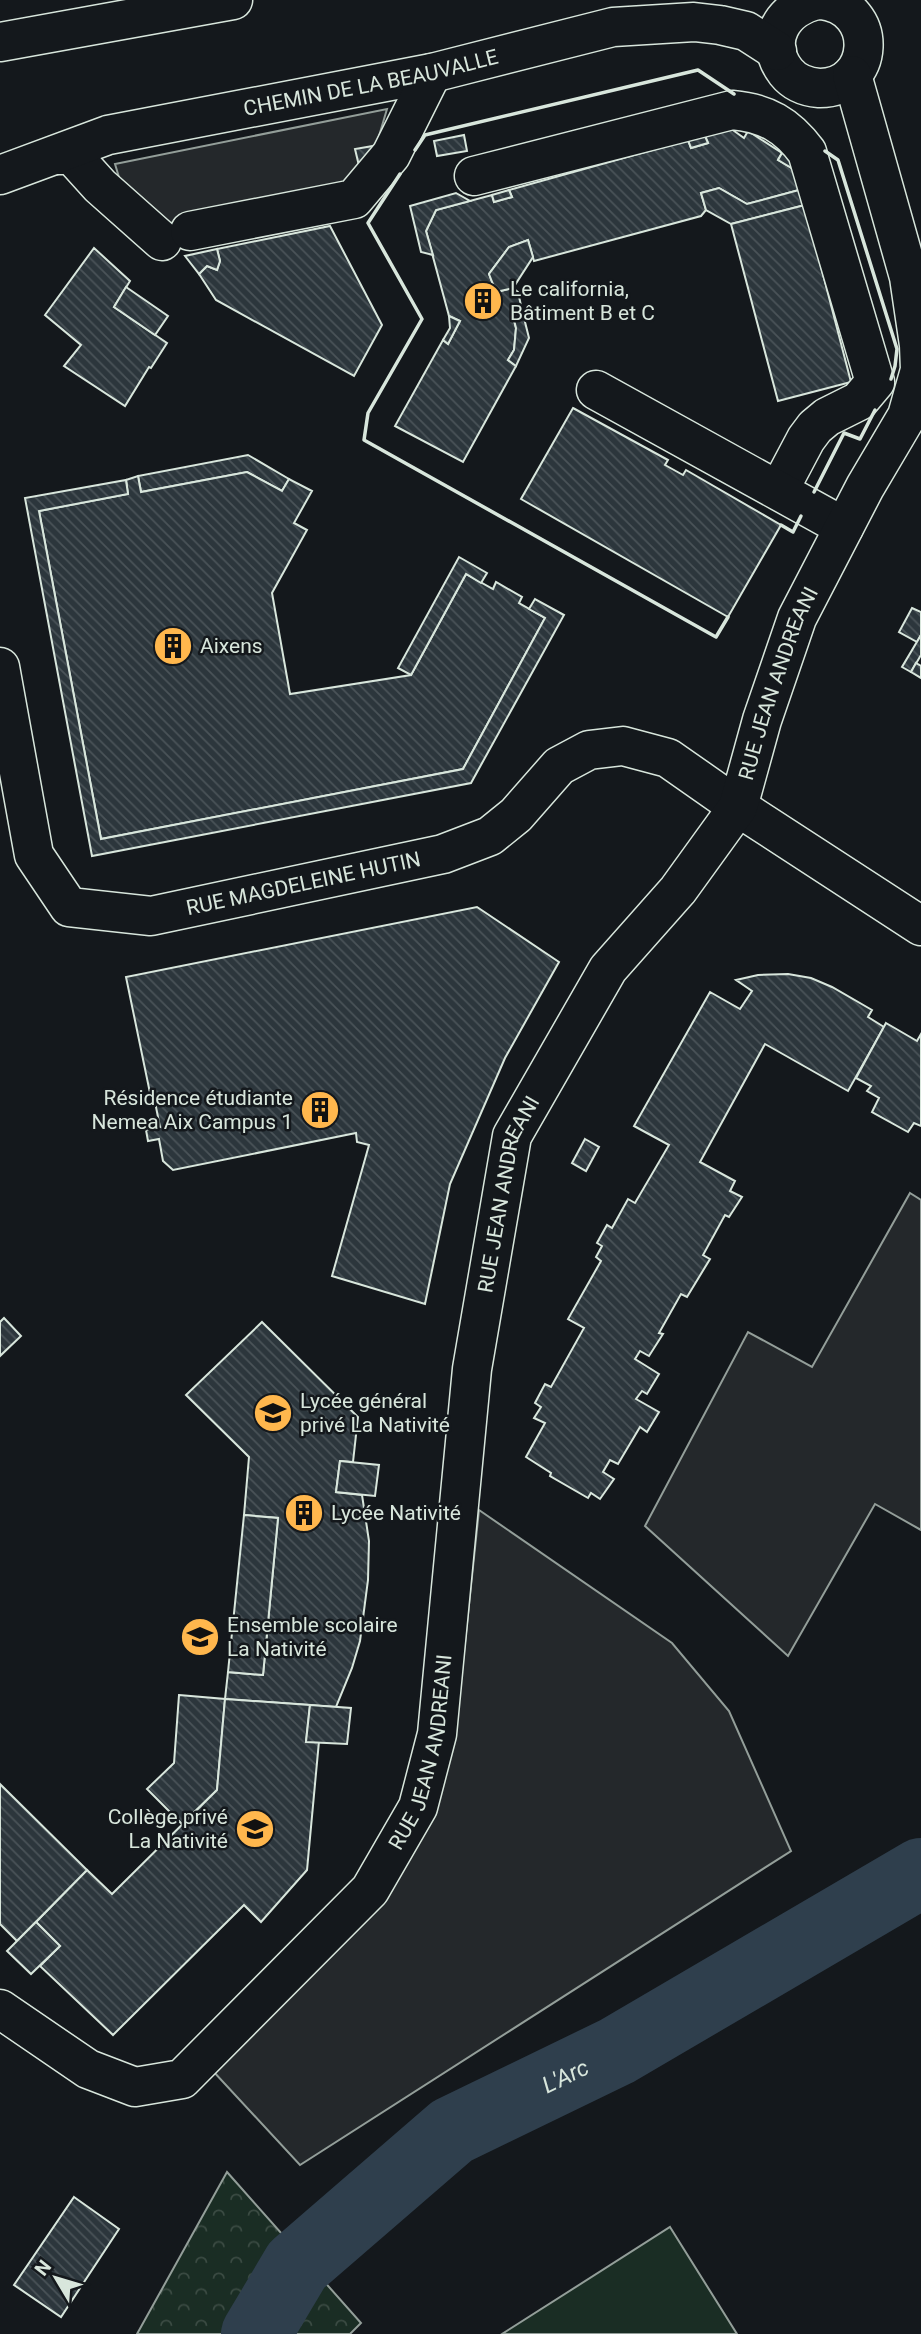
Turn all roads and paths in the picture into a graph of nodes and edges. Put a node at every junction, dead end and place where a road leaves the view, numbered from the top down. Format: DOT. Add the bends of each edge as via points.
graph roads {
  1 [pos="233,0"];
  2 [pos="827,0"];
  3 [pos="868,17"];
  4 [pos="768,35"];
  5 [pos="0,43"];
  6 [pos="432,73"];
  7 [pos="840,81"];
  8 [pos="56,155"];
  9 [pos="0,175"];
  10 [pos="474,176"];
  11 [pos="915,276"];
  12 [pos="596,390"];
  13 [pos="779,490"];
  14 [pos="844,527"];
  15 [pos="0,667"];
  16 [pos="738,807"];
  17 [pos="921,926"];
  18 [pos="0,2009"];
  1 -- 5 [label="main road"];
  2 -- 3 [label="main road" via="847,8 858,19"];
  2 -- 4 [label="main road" via="804,3"];
  3 -- 7 [label="main road" via="860,63"];
  4 -- 6 [label="main road, CHEMIN DE LA BEAUVALLE" via="694,22 613,27"];
  4 -- 7 [label="main road" via="785,70 801,84 814,88"];
  6 -- 8 [label="main road, CHEMIN DE LA BEAUVALLE" via="108,135"];
  6 -- 8 [label="main road" via="391,155 354,199 176,236 100,186 72,155"];
  7 -- 11 [label="main road, RUE JEAN ANDREANI" via="865,122"];
  8 -- 9 [label="main road, CHEMIN DE LA BEAUVALLE"];
  10 -- 13 [label="main road" via="732,110 762,115 794,135 807,152 875,382 859,401 816,427"];
  11 -- 14 [label="main road, RUE JEAN ANDREANI" via="919,370 907,416"];
  12 -- 13 [label="main road"];
  13 -- 14 [label="main road"];
  14 -- 16 [label="main road, RUE JEAN ANDREANI" via="797,618"];
  15 -- 16 [label="main road, RUE MAGDELEINE HUTIN" via="34,855 69,907 151,916 443,854 490,836 516,815 559,766 589,750 623,746 668,758"];
  16 -- 17 [label="main road, RUE MAGDELEINE HUTIN"];
  16 -- 18 [label="main road, RUE JEAN ANDREANI" via="678,890 608,969 512,1136 472,1368 438,1734 418,1807 370,1889 182,2079 135,2087 88,2069"];
}
